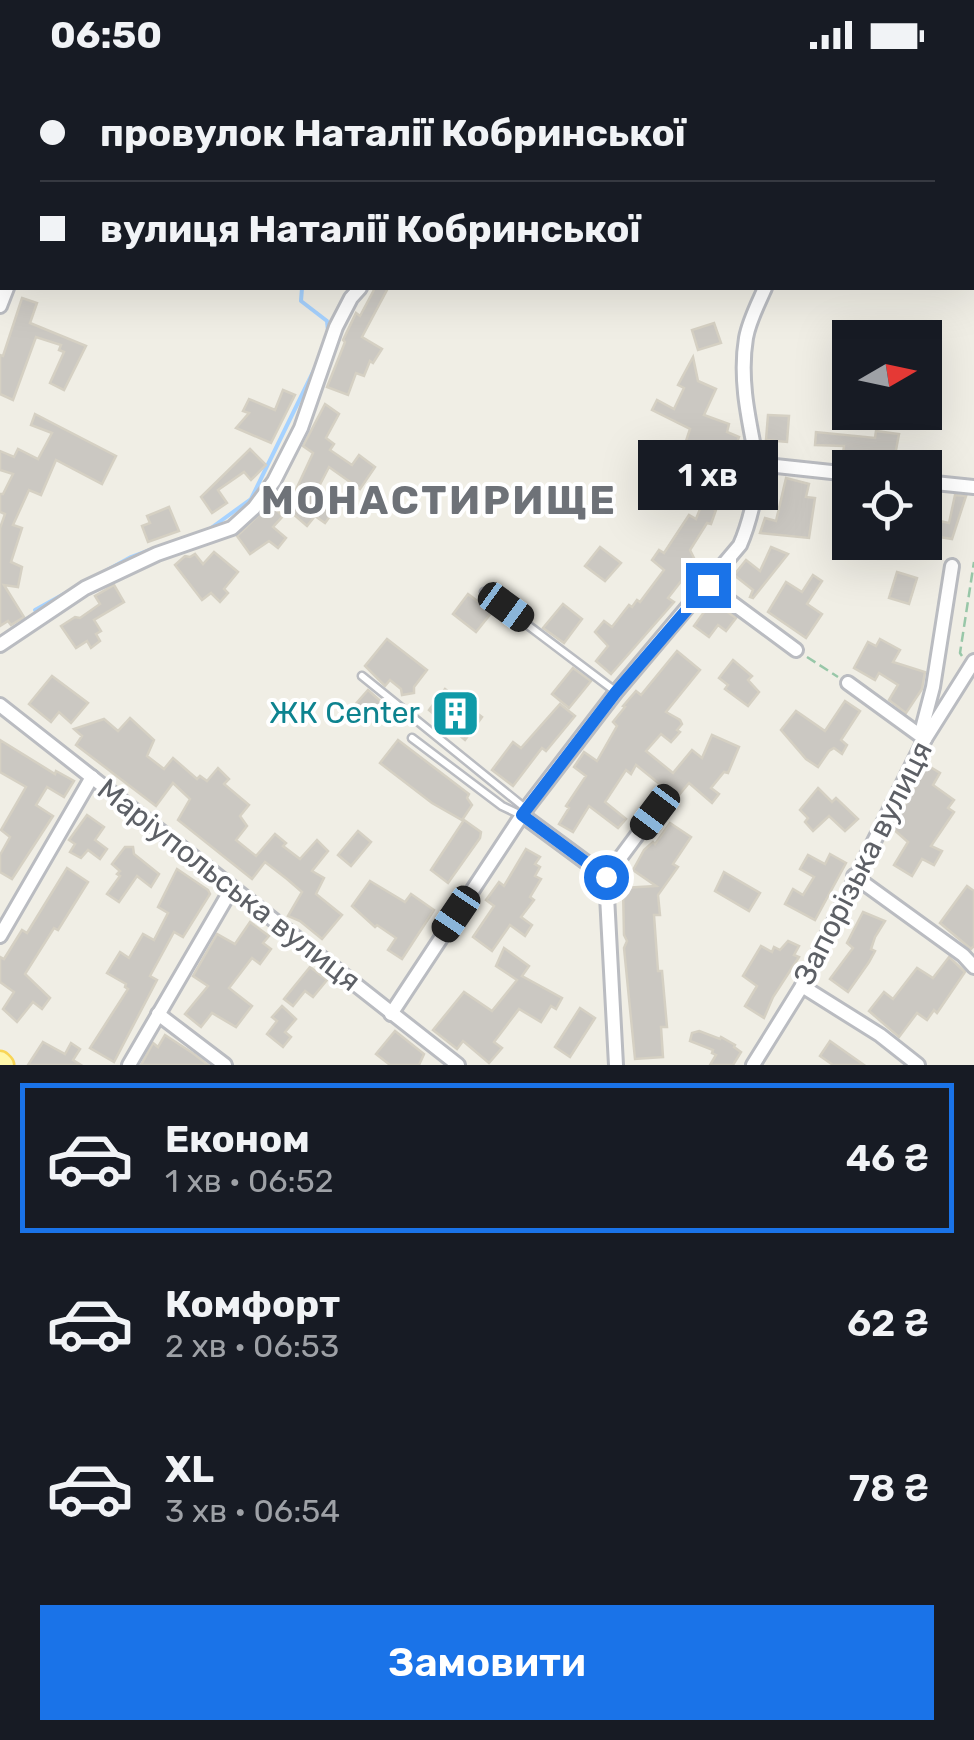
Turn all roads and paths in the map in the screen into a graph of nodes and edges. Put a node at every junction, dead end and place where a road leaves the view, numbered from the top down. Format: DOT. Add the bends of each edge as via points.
graph roads {
  1 [pos="358,290"];
  2 [pos="764,290"];
  3 [pos="758,464"];
  4 [pos="832,472"];
  5 [pos="942,484"];
  6 [pos="974,488"];
  7 [pos="974,562"];
  8 [pos="952,566"];
  9 [pos="708,585"];
  10 [pos="484,592"];
  11 [pos="0,645"];
  12 [pos="796,650"];
  13 [pos="972,665"];
  14 [pos="362,676"];
  15 [pos="848,683"];
  16 [pos="616,692"];
  17 [pos="0,704"];
  18 [pos="412,738"];
  19 [pos="925,739"];
  20 [pos="92,777"];
  21 [pos="524,812"];
  22 [pos="655,812"];
  23 [pos="854,876"];
  24 [pos="606,877"];
  25 [pos="232,888"];
  26 [pos="0,936"];
  27 [pos="974,967"];
  28 [pos="802,986"];
  29 [pos="158,1014"];
  30 [pos="391,1014"];
  31 [pos="437,1059"];
  32 [pos="129,1065"];
  33 [pos="225,1065"];
  34 [pos="458,1065"];
  35 [pos="616,1065"];
  36 [pos="753,1065"];
  37 [pos="918,1065"];
  1 -- 11 [label="street" via="336,327 301,428 254,508 232,528 84,588"];
  2 -- 3 [label="street" via="745,350 746,406"];
  3 -- 4 [label="street"];
  3 -- 9 [label="street" via="746,532"];
  5 -- 6 [label="street"];
  7 -- 13 [label="path" via="960,654"];
  8 -- 19 [label="street"];
  9 -- 12 [label="street"];
  9 -- 16 [label="street"];
  10 -- 16 [label="lane"];
  12 -- 15 [label="path"];
  13 -- 19 [label="street, Запорізька вулиця"];
  14 -- 21 [label="lane"];
  15 -- 19 [label="street"];
  16 -- 21 [label="street"];
  17 -- 20 [label="street, Маріупольська вулиця"];
  18 -- 21 [label="lane" via="502,806"];
  19 -- 23 [label="street, Запорізька вулиця"];
  20 -- 25 [label="street, Маріупольська вулиця"];
  20 -- 26 [label="street"];
  21 -- 24 [label="street"];
  21 -- 30 [label="street"];
  22 -- 24 [label="street"];
  23 -- 27 [label="street"];
  23 -- 28 [label="street, Запорізька вулиця"];
  24 -- 35 [label="street"];
  25 -- 29 [label="street"];
  25 -- 30 [label="street, Маріупольська вулиця"];
  28 -- 36 [label="street, Запорізька вулиця"];
  28 -- 37 [label="street"];
  29 -- 32 [label="street"];
  29 -- 33 [label="street"];
  30 -- 31 [label="street, Маріупольська вулиця"];
  31 -- 34 [label="street, Маріупольська вулиця"];
}
